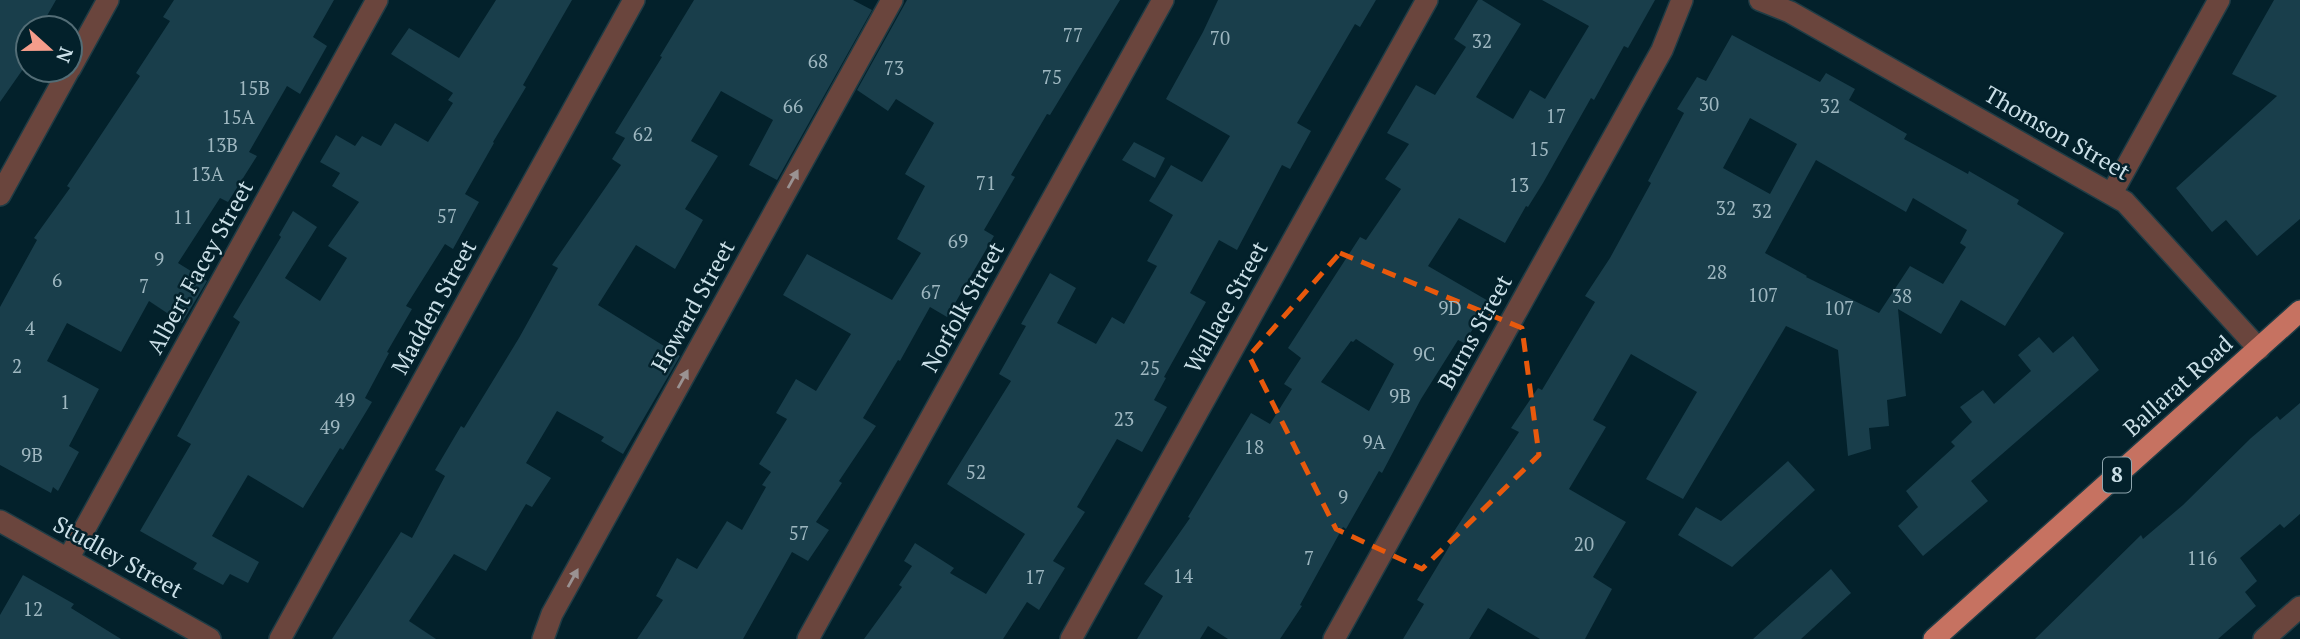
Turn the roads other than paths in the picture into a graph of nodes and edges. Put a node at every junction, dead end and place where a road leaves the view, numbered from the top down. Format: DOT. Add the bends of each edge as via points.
graph roads {
  1 [pos="108,0"];
  2 [pos="377,0"];
  3 [pos="634,0"];
  4 [pos="892,0"];
  5 [pos="1163,0"];
  6 [pos="1427,0"];
  7 [pos="1682,0"];
  8 [pos="1699,0"];
  9 [pos="1760,0"];
  10 [pos="2219,0"];
  11 [pos="1782,6"];
  12 [pos="84,44"];
  13 [pos="1662,50"];
  14 [pos="62,84"];
  15 [pos="2112,193"];
  16 [pos="0,195"];
  17 [pos="2300,311"];
  18 [pos="2259,349"];
  19 [pos="0,521"];
  20 [pos="68,559"];
  21 [pos="2300,607"];
  22 [pos="210,639"];
  23 [pos="280,639"];
  24 [pos="543,639"];
  25 [pos="808,639"];
  26 [pos="1071,639"];
  27 [pos="1334,639"];
  28 [pos="1934,639"];
  29 [pos="2264,639"];
  1 -- 12 [label="street"];
  2 -- 20 [label="street, Albert Facey Street"];
  3 -- 23 [label="street, Madden Street"];
  24 -- 4 [label="street, Howard Street, one-way" via="552,614"];
  5 -- 25 [label="street, Norfolk Street"];
  6 -- 26 [label="street, Wallace Street"];
  7 -- 13 [label="street, Burns Street"];
  8 -- 13 [label="street, Burns Street"];
  9 -- 11 [label="street, Thomson Street"];
  10 -- 15 [label="street"];
  11 -- 15 [label="street, Thomson Street"];
  13 -- 27 [label="street, Burns Street"];
  14 -- 16 [label="street"];
  15 -- 18 [label="street, Thomson Street" via="2138,215"];
  17 -- 18 [label="highway, Ballarat Road / 8"];
  18 -- 28 [label="highway, Ballarat Road / 8"];
  19 -- 20 [label="street, Studley Street"];
  20 -- 22 [label="street, Studley Street"];
  21 -- 29 [label="street"];
}
